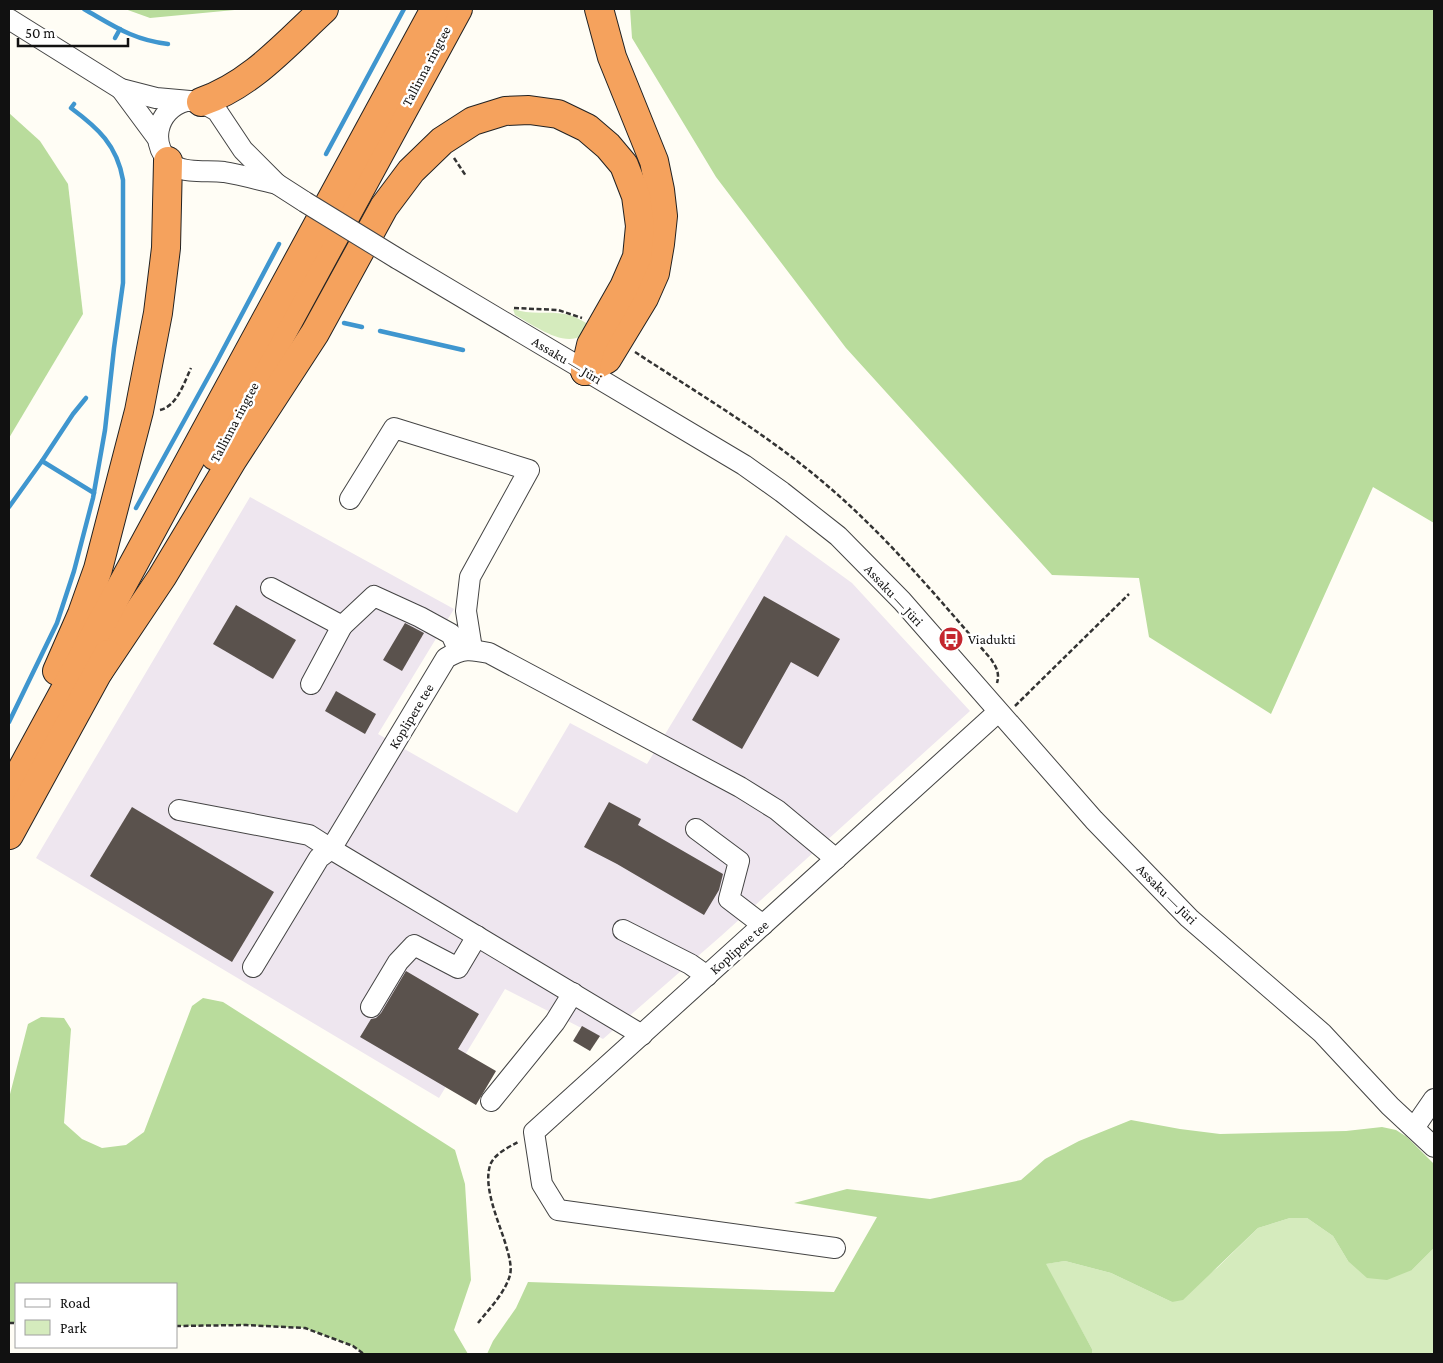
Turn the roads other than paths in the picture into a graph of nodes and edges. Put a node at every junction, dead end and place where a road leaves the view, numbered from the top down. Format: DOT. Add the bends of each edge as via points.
graph roads {
  1 [pos="324,9"];
  2 [pos="435,9"];
  3 [pos="458,9"];
  4 [pos="599,9"];
  5 [pos="9,19"];
  6 [pos="121,89"];
  7 [pos="194,102"];
  8 [pos="163,150"];
  9 [pos="277,184"];
  10 [pos="585,371"];
  11 [pos="350,500"];
  12 [pos="271,588"];
  13 [pos="342,626"];
  14 [pos="466,650"];
  15 [pos="99,671"];
  16 [pos="311,684"];
  17 [pos="996,710"];
  18 [pos="9,768"];
  19 [pos="13,803"];
  20 [pos="178,810"];
  21 [pos="696,829"];
  22 [pos="9,835"];
  23 [pos="331,849"];
  24 [pos="836,859"];
  25 [pos="763,925"];
  26 [pos="623,930"];
  27 [pos="477,936"];
  28 [pos="253,967"];
  29 [pos="706,976"];
  30 [pos="573,993"];
  31 [pos="371,1007"];
  32 [pos="642,1035"];
  33 [pos="1434,1099"];
  34 [pos="491,1101"];
  35 [pos="1414,1128"];
  36 [pos="1434,1147"];
  37 [pos="835,1248"];
  1 -- 7 [label="highway" via="245,79 223,94"];
  2 -- 19 [label="highway, Tallinna ringtee"];
  3 -- 15 [label="highway, Tallinna ringtee"];
  4 -- 10 [label="highway" via="612,57 654,161 663,216 654,273 644,298 607,359"];
  5 -- 6 [label="street"];
  6 -- 7 [label="street" via="156,98"];
  6 -- 8 [label="street"];
  7 -- 8 [label="street" via="174,106 164,115 158,128"];
  7 -- 9 [label="street, Assaku — Jüri" via="217,111 243,150"];
  8 -- 9 [label="street, Assaku — Jüri" via="177,168 222,172"];
  8 -- 18 [label="highway" via="166,248 158,313 139,411 100,560 82,614"];
  9 -- 10 [label="street, Assaku — Jüri, bridge"];
  10 -- 15 [label="highway" via="591,345 624,287 636,257 640,226 636,196 624,165 587,128 558,114 506,111 473,121 442,141 411,171 384,207 316,333 232,459 162,577"];
  10 -- 17 [label="street, Assaku — Jüri" via="744,465 838,536 902,601"];
  11 -- 14 [label="street" via="394,428 529,470 470,577"];
  12 -- 13 [label="street"];
  13 -- 14 [label="street" via="374,596 451,634"];
  13 -- 16 [label="street"];
  14 -- 23 [label="street, Koplipere tee" via="446,658"];
  14 -- 24 [label="street" via="489,653 740,787 777,810"];
  15 -- 19 [label="highway, Tallinna ringtee"];
  17 -- 24 [label="street, Koplipere tee"];
  17 -- 35 [label="street, Assaku — Jüri" via="1094,820 1189,918 1322,1033"];
  19 -- 22 [label="highway, Tallinna ringtee"];
  20 -- 23 [label="street" via="309,835"];
  21 -- 25 [label="street" via="739,861 730,898"];
  23 -- 27 [label="street"];
  23 -- 28 [label="street, Koplipere tee" via="319,858"];
  24 -- 25 [label="street, Koplipere tee"];
  25 -- 29 [label="street, Koplipere tee"];
  26 -- 29 [label="street" via="690,964"];
  27 -- 30 [label="street"];
  27 -- 31 [label="street" via="458,968 414,945 398,962"];
  29 -- 32 [label="street, Koplipere tee"];
  30 -- 32 [label="street"];
  30 -- 34 [label="street" via="555,1022"];
  32 -- 37 [label="street, Koplipere tee" via="534,1132 542,1184 558,1210"];
  33 -- 35 [label="street"];
  35 -- 36 [label="street, Assaku — Jüri"];
}
